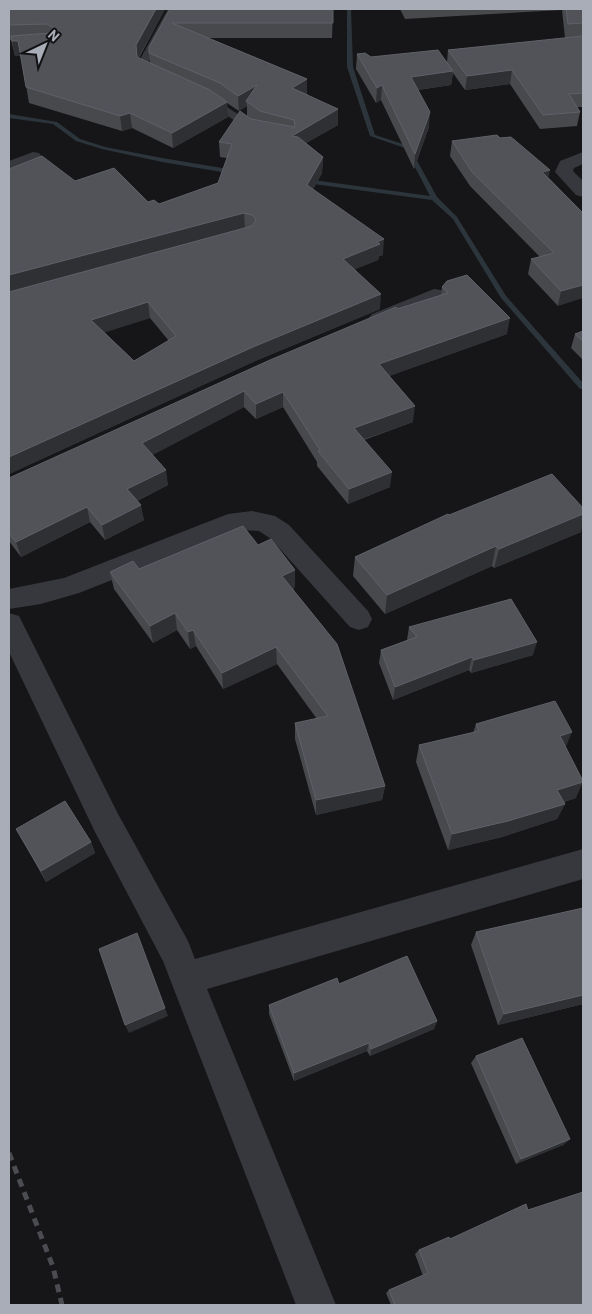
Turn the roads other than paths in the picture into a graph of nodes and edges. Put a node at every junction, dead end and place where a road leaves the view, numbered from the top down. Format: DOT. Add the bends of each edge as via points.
graph roads {
  1 [pos="172,9"];
  2 [pos="168,81"];
  3 [pos="200,95"];
  4 [pos="264,132"];
  5 [pos="34,157"];
  6 [pos="583,158"];
  7 [pos="9,167"];
  8 [pos="583,191"];
  9 [pos="434,295"];
  10 [pos="362,326"];
  11 [pos="9,599"];
  12 [pos="359,619"];
  13 [pos="9,624"];
  14 [pos="583,864"];
  15 [pos="187,978"];
  16 [pos="316,1305"];
  1 -- 2 [label="lane" via="144,61 144,70"];
  3 -- 4 [label="lane"];
  5 -- 7 [label="street"];
  6 -- 8 [label="street" via="566,165 564,172"];
  9 -- 10 [label="street"];
  11 -- 12 [label="street" via="70,586 210,530 237,521 252,520 266,523 280,532"];
  13 -- 15 [label="street"];
  14 -- 15 [label="street"];
  15 -- 16 [label="street"];
}
